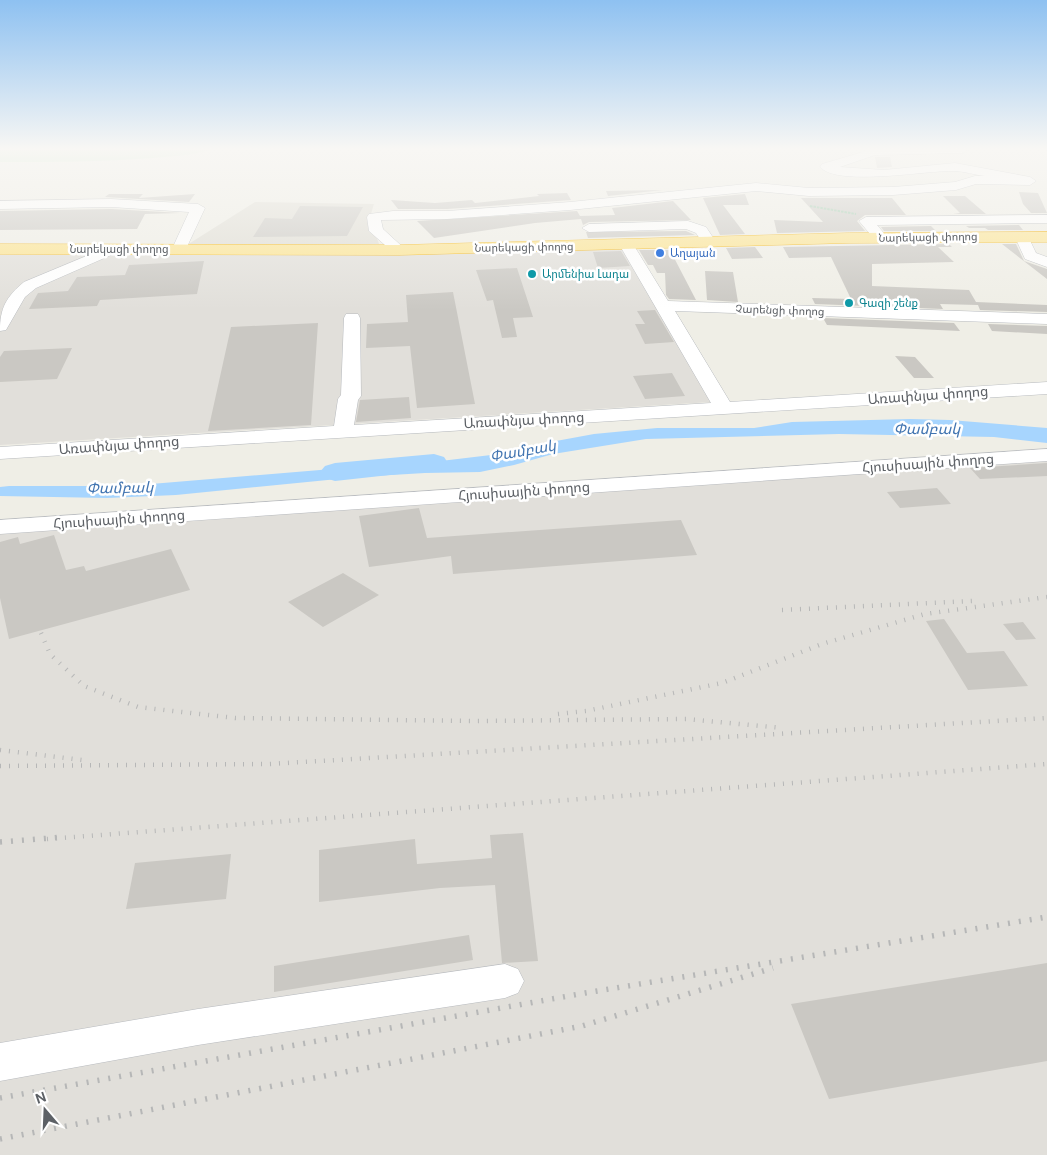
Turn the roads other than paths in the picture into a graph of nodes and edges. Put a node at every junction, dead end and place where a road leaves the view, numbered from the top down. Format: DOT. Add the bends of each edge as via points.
graph roads {
  1 [pos="614,202"];
  2 [pos="0,205"];
  3 [pos="980,219"];
  4 [pos="1047,219"];
  5 [pos="590,228"];
  6 [pos="999,237"];
  7 [pos="1022,237"];
  8 [pos="881,238"];
  9 [pos="1047,238"];
  10 [pos="710,242"];
  11 [pos="626,244"];
  12 [pos="0,249"];
  13 [pos="114,249"];
  14 [pos="179,249"];
  15 [pos="399,250"];
  16 [pos="1047,262"];
  17 [pos="663,306"];
  18 [pos="352,318"];
  19 [pos="1047,319"];
  20 [pos="0,326"];
  21 [pos="1047,388"];
  22 [pos="724,408"];
  23 [pos="344,432"];
  24 [pos="0,452"];
  25 [pos="1047,455"];
  26 [pos="0,527"];
  27 [pos="505,981"];
  28 [pos="0,1062"];
  1 -- 15 [label="street" via="447,215 374,217 376,231"];
  2 -- 14 [label="street" via="111,203 198,208"];
  3 -- 4 [label="street"];
  3 -- 6 [label="street"];
  3 -- 8 [label="street" via="866,221"];
  5 -- 10 [label="street" via="688,225 701,230"];
  6 -- 7 [label="highway, Նարեկացի փողոց"];
  6 -- 8 [label="highway, Նարեկացի փողոց"];
  7 -- 9 [label="highway, Նարեկացի փողոց"];
  7 -- 16 [label="street" via="1030,256"];
  8 -- 10 [label="highway, Նարեկացի փողոց"];
  10 -- 11 [label="highway, Նարեկացի փողոց"];
  11 -- 15 [label="highway, Նարեկացի փողոց"];
  11 -- 17 [label="street"];
  12 -- 13 [label="highway, Նարեկացի փողոց"];
  13 -- 14 [label="highway, Նարեկացի փողոց"];
  13 -- 20 [label="street" via="30,285 19,294"];
  14 -- 15 [label="highway, Նարեկացի փողոց"];
  17 -- 19 [label="street, Չարենցի փողոց"];
  17 -- 22 [label="street"];
  18 -- 23 [label="street" via="351,396 344,414"];
  21 -- 22 [label="street, Առափնյա փողոց"];
  22 -- 23 [label="street, Առափնյա փողոց"];
  23 -- 24 [label="street, Առափնյա փողոց"];
  25 -- 26 [label="street, Հյուսիսային փողոց"];
  27 -- 28 [label="street" via="198,1027"];
}
